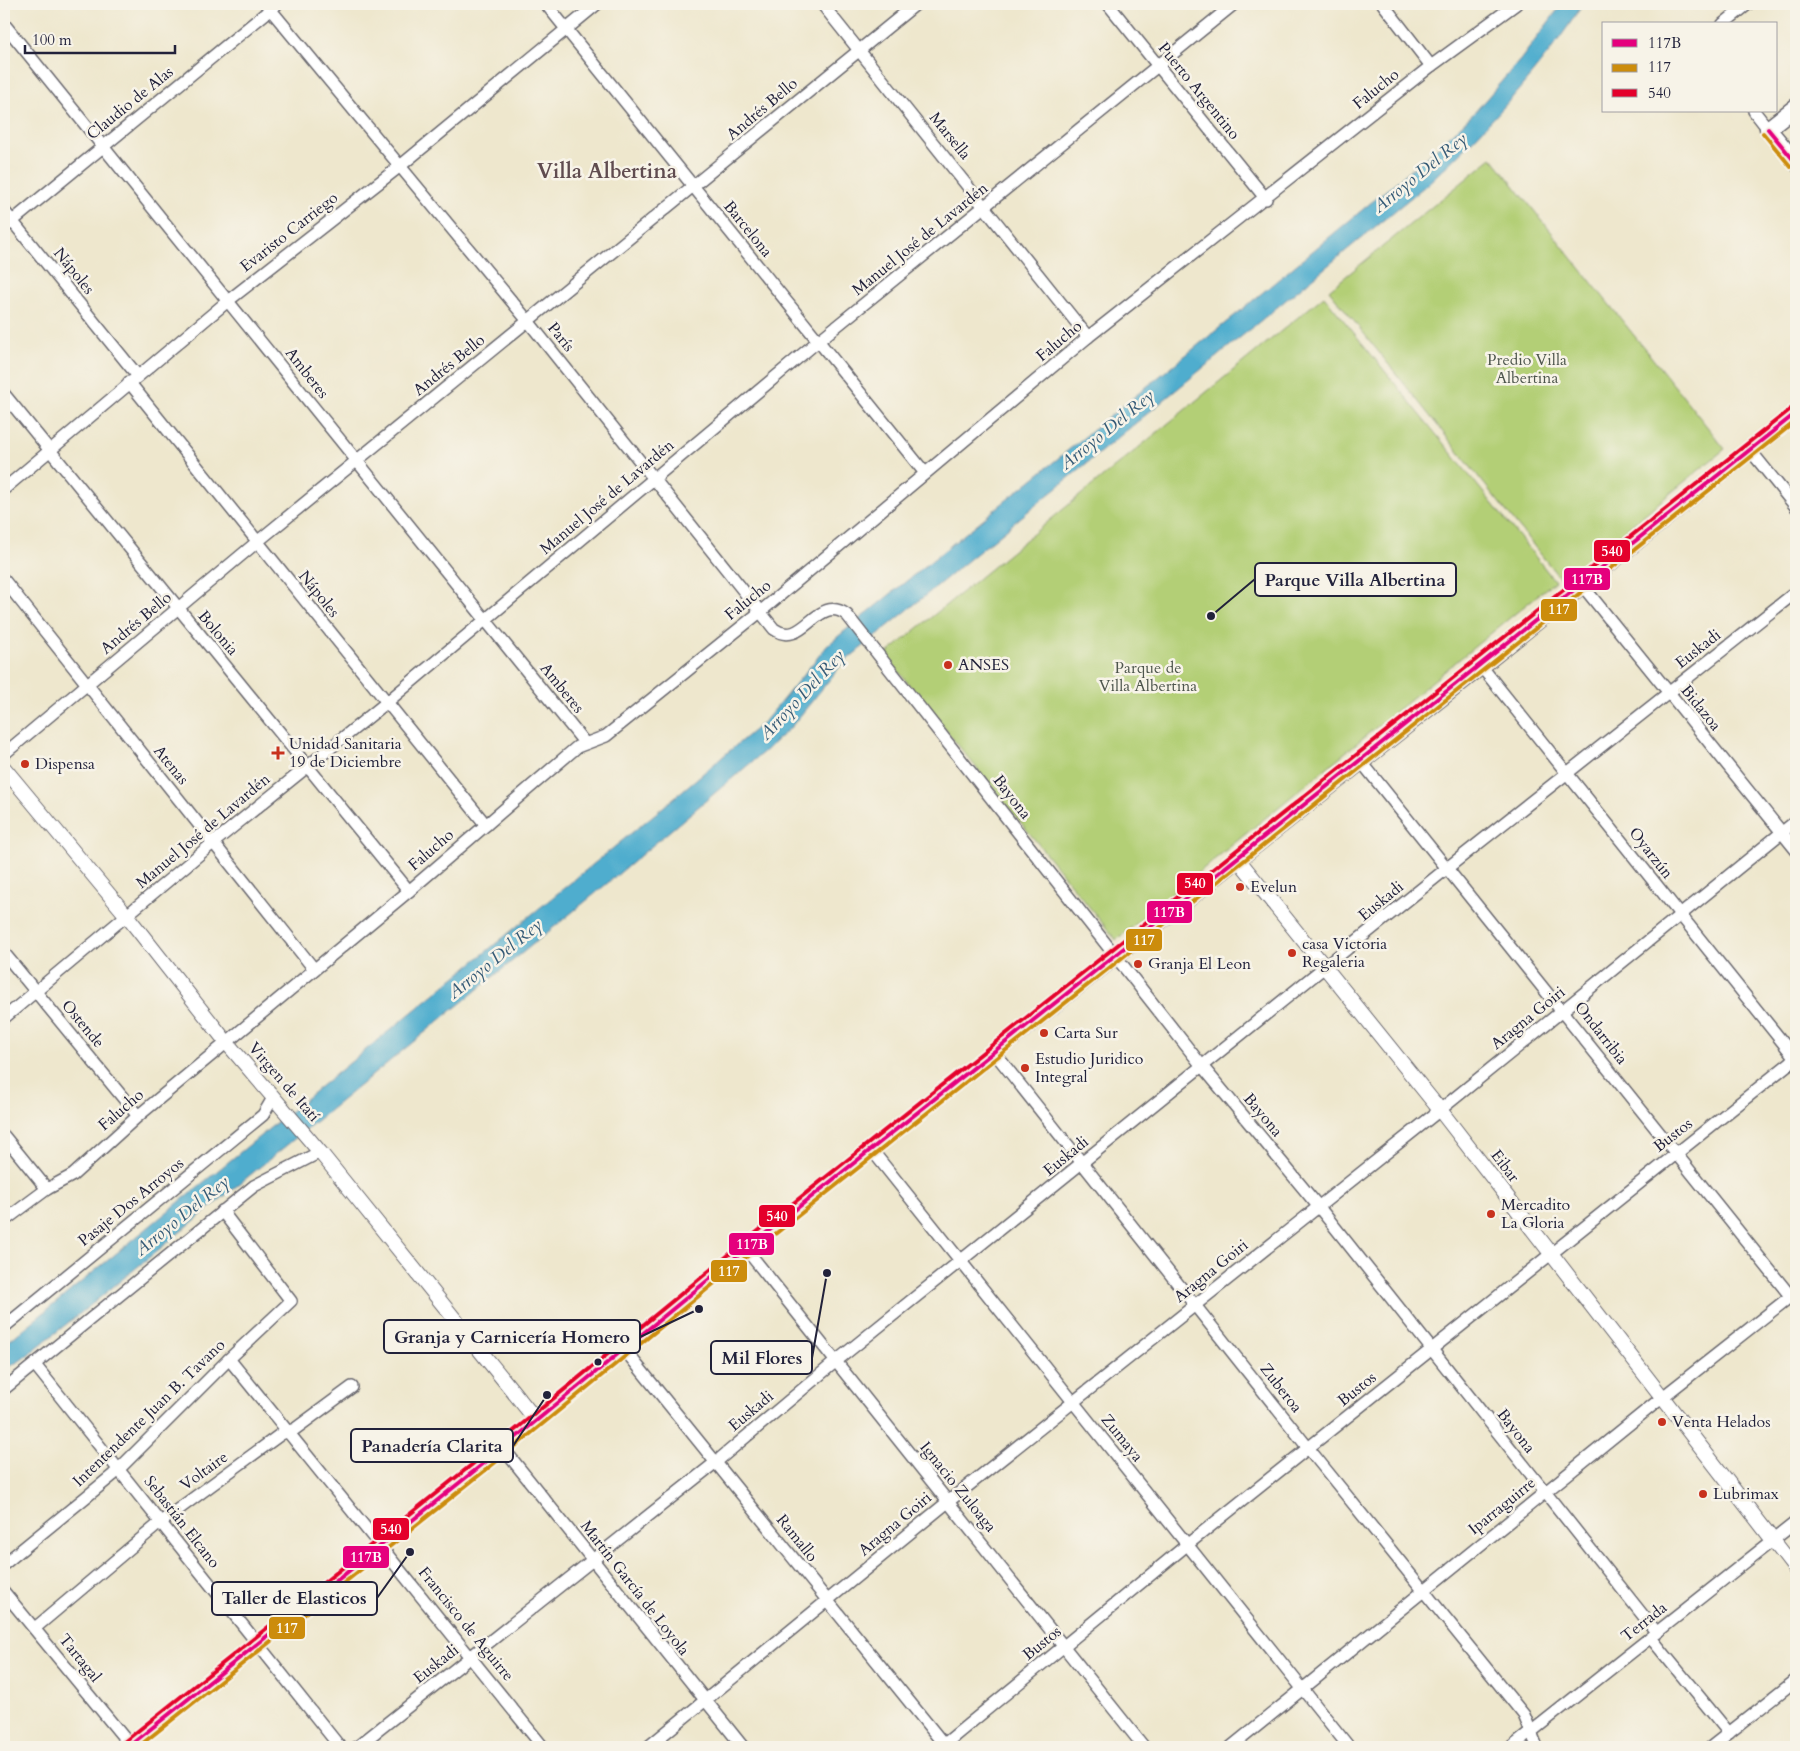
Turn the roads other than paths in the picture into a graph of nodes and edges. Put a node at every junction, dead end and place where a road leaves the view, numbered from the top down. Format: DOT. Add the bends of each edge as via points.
graph roads {
  1 [pos="546,4"];
  2 [pos="597,4"];
  3 [pos="822,4"];
  4 [pos="916,4"];
  5 [pos="1108,4"];
  6 [pos="1234,4"];
  7 [pos="1383,4"];
  8 [pos="1516,4"];
  9 [pos="1748,4"];
  10 [pos="271,6"];
  11 [pos="1726,22"];
  12 [pos="4,24"];
  13 [pos="567,29"];
  14 [pos="859,50"];
  15 [pos="1158,65"];
  16 [pos="1432,66"];
  17 [pos="1796,107"];
  18 [pos="1755,112"];
  19 [pos="1768,129"];
  20 [pos="103,146"];
  21 [pos="1796,163"];
  22 [pos="399,167"];
  23 [pos="693,187"];
  24 [pos="1266,199"];
  25 [pos="986,206"];
  26 [pos="4,211"];
  27 [pos="8,225"];
  28 [pos="229,300"];
  29 [pos="528,321"];
  30 [pos="1088,337"];
  31 [pos="818,342"];
  32 [pos="133,378"];
  33 [pos="4,394"];
  34 [pos="1796,413"];
  35 [pos="49,450"];
  36 [pos="1750,450"];
  37 [pos="357,461"];
  38 [pos="925,474"];
  39 [pos="654,478"];
  40 [pos="4,489"];
  41 [pos="1796,507"];
  42 [pos="257,542"];
  43 [pos="4,580"];
  44 [pos="1582,585"];
  45 [pos="1796,592"];
  46 [pos="178,609"];
  47 [pos="760,612"];
  48 [pos="847,615"];
  49 [pos="486,620"];
  50 [pos="1481,666"];
  51 [pos="87,685"];
  52 [pos="1668,694"];
  53 [pos="386,703"];
  54 [pos="584,742"];
  55 [pos="4,754"];
  56 [pos="1360,760"];
  57 [pos="308,766"];
  58 [pos="4,768"];
  59 [pos="1567,773"];
  60 [pos="1796,822"];
  61 [pos="486,824"];
  62 [pos="1782,833"];
  63 [pos="213,843"];
  64 [pos="1796,850"];
  65 [pos="1237,858"];
  66 [pos="1446,869"];
  67 [pos="409,891"];
  68 [pos="127,916"];
  69 [pos="1681,917"];
  70 [pos="4,953"];
  71 [pos="1116,954"];
  72 [pos="1325,968"];
  73 [pos="314,969"];
  74 [pos="36,992"];
  75 [pos="1563,1011"];
  76 [pos="4,1018"];
  77 [pos="227,1043"];
  78 [pos="994,1052"];
  79 [pos="1796,1059"];
  80 [pos="1202,1066"];
  81 [pos="276,1103"];
  82 [pos="1440,1110"];
  83 [pos="138,1116"];
  84 [pos="4,1136"];
  85 [pos="317,1148"];
  86 [pos="871,1149"];
  87 [pos="1675,1153"];
  88 [pos="1082,1163"];
  89 [pos="47,1189"];
  90 [pos="1318,1206"];
  91 [pos="222,1211"];
  92 [pos="4,1221"];
  93 [pos="746,1249"];
  94 [pos="1550,1254"];
  95 [pos="960,1262"];
  96 [pos="1795,1297"];
  97 [pos="1195,1305"];
  98 [pos="4,1327"];
  99 [pos="624,1349"];
  100 [pos="1431,1349"];
  101 [pos="229,1359"];
  102 [pos="835,1362"];
  103 [pos="35,1365"];
  104 [pos="352,1387"];
  105 [pos="4,1390"];
  106 [pos="1664,1396"];
  107 [pos="1072,1403"];
  108 [pos="536,1420"];
  109 [pos="288,1432"];
  110 [pos="503,1448"];
  111 [pos="1309,1449"];
  112 [pos="716,1462"];
  113 [pos="119,1468"];
  114 [pos="1544,1493"];
  115 [pos="949,1500"];
  116 [pos="161,1522"];
  117 [pos="1796,1522"];
  118 [pos="1774,1540"];
  119 [pos="381,1544"];
  120 [pos="1188,1544"];
  121 [pos="592,1560"];
  122 [pos="4,1564"];
  123 [pos="1796,1570"];
  124 [pos="1424,1590"];
  125 [pos="4,1592"];
  126 [pos="827,1602"];
  127 [pos="36,1628"];
  128 [pos="1654,1635"];
  129 [pos="257,1643"];
  130 [pos="1064,1646"];
  131 [pos="471,1657"];
  132 [pos="1796,1680"];
  133 [pos="1301,1689"];
  134 [pos="705,1702"];
  135 [pos="1532,1732"];
  136 [pos="1729,1733"];
  137 [pos="134,1745"];
  138 [pos="944,1746"];
  139 [pos="340,1747"];
  140 [pos="357,1747"];
  141 [pos="543,1747"];
  142 [pos="648,1747"];
  143 [pos="743,1747"];
  144 [pos="1144,1747"];
  145 [pos="1231,1747"];
  146 [pos="1349,1747"];
  147 [pos="1512,1747"];
  148 [pos="1537,1747"];
  149 [pos="1711,1747"];
  1 -- 13 [label="street, Barcelona"];
  2 -- 13 [label="street, Evaristo Carriego"];
  3 -- 14 [label="street, Marsella"];
  4 -- 14 [label="street, Andrés Bello"];
  5 -- 15 [label="street, Puerto Argentino"];
  6 -- 15 [label="street, Manuel José de Lavardén"];
  7 -- 16 [label="street"];
  8 -- 16 [label="street, Falucho"];
  9 -- 11 [label="street"];
  10 -- 20 [label="street, Claudio de Alas"];
  10 -- 22 [label="street, París"];
  12 -- 20 [label="street, Amberes"];
  13 -- 22 [label="street, Evaristo Carriego"];
  13 -- 23 [label="street, Barcelona"];
  14 -- 23 [label="street, Andrés Bello"];
  14 -- 25 [label="street, Marsella"];
  15 -- 24 [label="street, Puerto Argentino"];
  15 -- 25 [label="street, Manuel José de Lavardén"];
  16 -- 24 [label="street, Falucho"];
  17 -- 19 [label="main road"];
  18 -- 19 [label="street"];
  19 -- 21 [label="main road"];
  20 -- 27 [label="street, Claudio de Alas"];
  20 -- 28 [label="street, Amberes"];
  22 -- 28 [label="street, Evaristo Carriego"];
  22 -- 29 [label="street, París"];
  23 -- 29 [label="street, Andrés Bello"];
  23 -- 31 [label="street, Barcelona"];
  24 -- 30 [label="street, Falucho"];
  25 -- 30 [label="street, Marsella"];
  25 -- 31 [label="street, Manuel José de Lavardén"];
  26 -- 27 [label="street, Nápoles"];
  27 -- 32 [label="street, Nápoles"];
  28 -- 32 [label="street, Evaristo Carriego"];
  28 -- 37 [label="street, Amberes"];
  29 -- 37 [label="street, Andrés Bello"];
  29 -- 39 [label="street, París"];
  30 -- 38 [label="street, Falucho"];
  31 -- 38 [label="street, Barcelona"];
  31 -- 39 [label="street, Manuel José de Lavardén"];
  32 -- 35 [label="street, Evaristo Carriego"];
  32 -- 42 [label="street, Nápoles"];
  33 -- 35 [label="street, Bolonia"];
  34 -- 36 [label="main road"];
  35 -- 40 [label="street, Evaristo Carriego"];
  35 -- 46 [label="street, Bolonia"];
  36 -- 41 [label="street"];
  36 -- 44 [label="main road"];
  37 -- 42 [label="street, Andrés Bello"];
  37 -- 49 [label="street, Amberes"];
  38 -- 47 [label="street, Falucho"];
  39 -- 47 [label="street, París"];
  39 -- 49 [label="street, Manuel José de Lavardén"];
  42 -- 46 [label="street, Andrés Bello"];
  42 -- 53 [label="street, Nápoles"];
  43 -- 51 [label="street, Atenas"];
  44 -- 50 [label="main road"];
  44 -- 52 [label="street, Bidazoa"];
  45 -- 52 [label="street, Euskadi"];
  46 -- 51 [label="street, Andrés Bello"];
  46 -- 57 [label="street, Bolonia"];
  47 -- 48 [label="street, París" via="774,629 788,634 795,633 832,608"];
  47 -- 54 [label="street, Falucho" via="606,736"];
  48 -- 71 [label="street, Bayona"];
  49 -- 53 [label="street, Manuel José de Lavardén"];
  49 -- 54 [label="street, Amberes"];
  50 -- 56 [label="main road"];
  50 -- 59 [label="street, Oyarzún"];
  51 -- 55 [label="street, Andrés Bello"];
  51 -- 63 [label="street, Atenas"];
  52 -- 59 [label="street, Euskadi"];
  52 -- 62 [label="street, Bidazoa"];
  53 -- 57 [label="street, Manuel José de Lavardén"];
  53 -- 61 [label="street, Nápoles"];
  54 -- 61 [label="street, Falucho"];
  56 -- 65 [label="main road"];
  56 -- 66 [label="street, Ondarribia"];
  57 -- 63 [label="street, Manuel José de Lavardén"];
  57 -- 67 [label="street, Bolonia"];
  58 -- 68 [label="street, Virgen de Itatí"];
  59 -- 66 [label="street, Euskadi"];
  59 -- 69 [label="street, Oyarzún"];
  60 -- 62 [label="street, Aragna Goiri"];
  61 -- 67 [label="street, Falucho"];
  62 -- 64 [label="street, Bidazoa"];
  62 -- 69 [label="street, Aragna Goiri"];
  63 -- 68 [label="street, Manuel José de Lavardén"];
  63 -- 73 [label="street, Atenas"];
  65 -- 71 [label="main road"];
  65 -- 72 [label="street, Eibar"];
  66 -- 72 [label="street, Euskadi"];
  66 -- 75 [label="street, Ondarribia"];
  67 -- 73 [label="street, Falucho"];
  68 -- 74 [label="street, Manuel José de Lavardén"];
  68 -- 77 [label="street, Virgen de Itatí"];
  69 -- 75 [label="street, Aragna Goiri"];
  69 -- 79 [label="street, Oyarzún"];
  70 -- 74 [label="street, Ostende"];
  71 -- 78 [label="main road"];
  71 -- 80 [label="street, Bayona"];
  72 -- 80 [label="street, Euskadi"];
  72 -- 82 [label="street, Eibar"];
  73 -- 77 [label="street, Falucho"];
  74 -- 76 [label="street, Manuel José de Lavardén"];
  74 -- 83 [label="street, Ostende"];
  75 -- 82 [label="street, Aragna Goiri"];
  75 -- 87 [label="street, Ondarribia"];
  77 -- 81 [label="street, Virgen de Itatí"];
  77 -- 83 [label="street, Falucho"];
  78 -- 86 [label="main road"];
  78 -- 88 [label="street, Zuberoa"];
  79 -- 87 [label="street, Bustos"];
  80 -- 88 [label="street, Euskadi"];
  80 -- 90 [label="street, Bayona"];
  81 -- 85 [label="street, Virgen de Itatí"];
  81 -- 98 [label="street, Pasaje Dos Arroyos"];
  82 -- 90 [label="street, Aragna Goiri"];
  82 -- 94 [label="street, Eibar"];
  83 -- 89 [label="street, Falucho" via="73,1175"];
  84 -- 89 [label="street"];
  85 -- 91 [label="street" via="261,1181"];
  85 -- 108 [label="street, Virgen de Itatí"];
  86 -- 93 [label="main road"];
  86 -- 95 [label="street, Zumaya"];
  87 -- 94 [label="street, Bustos"];
  87 -- 96 [label="street, Ondarribia"];
  88 -- 95 [label="street, Euskadi"];
  88 -- 97 [label="street, Zuberoa"];
  89 -- 92 [label="street, Falucho"];
  90 -- 97 [label="street, Aragna Goiri"];
  90 -- 100 [label="street, Bayona"];
  91 -- 101 [label="street, Intentendente Juan B. Tavano" via="291,1301"];
  91 -- 103 [label="street"];
  93 -- 99 [label="main road"];
  93 -- 102 [label="street, Ignacio Zuloaga"];
  94 -- 100 [label="street, Bustos"];
  94 -- 106 [label="street, Eibar"];
  95 -- 102 [label="street, Euskadi"];
  95 -- 107 [label="street, Zumaya"];
  96 -- 106 [label="street, Iparraguirre"];
  97 -- 107 [label="street, Aragna Goiri"];
  97 -- 111 [label="street, Zuberoa"];
  99 -- 108 [label="main road"];
  99 -- 112 [label="street, Ramallo"];
  100 -- 111 [label="street, Bustos"];
  100 -- 114 [label="street, Bayona"];
  101 -- 109 [label="street, Francisco de Aguirre"];
  101 -- 113 [label="street, Intentendente Juan B. Tavano"];
  102 -- 112 [label="street, Euskadi"];
  102 -- 115 [label="street, Ignacio Zuloaga"];
  103 -- 105 [label="street"];
  103 -- 113 [label="street, Sebastián Elcano"];
  104 -- 109 [label="street, Voltaire"];
  106 -- 114 [label="street, Iparraguirre"];
  106 -- 118 [label="street, Eibar"];
  107 -- 115 [label="street, Aragna Goiri"];
  107 -- 120 [label="street, Zumaya"];
  108 -- 110 [label="main road"];
  109 -- 116 [label="street, Voltaire"];
  109 -- 119 [label="street, Francisco de Aguirre"];
  110 -- 119 [label="main road"];
  110 -- 121 [label="street, Martín García de Loyola"];
  111 -- 120 [label="street, Bustos"];
  111 -- 124 [label="street, Zuberoa"];
  112 -- 121 [label="street, Euskadi"];
  112 -- 126 [label="street, Ramallo"];
  113 -- 116 [label="street, Sebastián Elcano"];
  113 -- 122 [label="street, Intentendente Juan B. Tavano"];
  114 -- 124 [label="street, Iparraguirre"];
  114 -- 128 [label="street, Bayona"];
  115 -- 126 [label="street, Aragna Goiri"];
  115 -- 130 [label="street, Ignacio Zuloaga"];
  116 -- 127 [label="street, Voltaire"];
  116 -- 129 [label="street, Sebastián Elcano"];
  117 -- 118 [label="street, Terrada"];
  118 -- 123 [label="street, Eibar"];
  118 -- 128 [label="street, Terrada"];
  119 -- 129 [label="main road"];
  119 -- 131 [label="street, Francisco de Aguirre"];
  120 -- 130 [label="street, Bustos"];
  120 -- 133 [label="street, Zumaya"];
  121 -- 131 [label="street, Euskadi"];
  121 -- 134 [label="street, Martín García de Loyola"];
  124 -- 133 [label="street, Iparraguirre"];
  124 -- 135 [label="street, Zuberoa" via="1524,1715"];
  125 -- 127 [label="street, Tartagal"];
  126 -- 134 [label="street, Aragna Goiri"];
  126 -- 138 [label="street, Ramallo"];
  127 -- 137 [label="street, Tartagal"];
  128 -- 135 [label="street, Terrada"];
  128 -- 136 [label="street, Bayona"];
  129 -- 137 [label="main road"];
  129 -- 139 [label="street, Sebastián Elcano"];
  130 -- 138 [label="street, Bustos"];
  130 -- 144 [label="street, Ignacio Zuloaga"];
  131 -- 140 [label="street, Euskadi"];
  131 -- 141 [label="street, Francisco de Aguirre"];
  132 -- 136 [label="street"];
  133 -- 145 [label="street, Iparraguirre"];
  133 -- 146 [label="street, Zumaya"];
  134 -- 142 [label="street, Aragna Goiri"];
  134 -- 143 [label="street, Martín García de Loyola"];
  135 -- 147 [label="street, Terrada"];
  135 -- 148 [label="street, Zuberoa"];
  136 -- 149 [label="street"];
}
